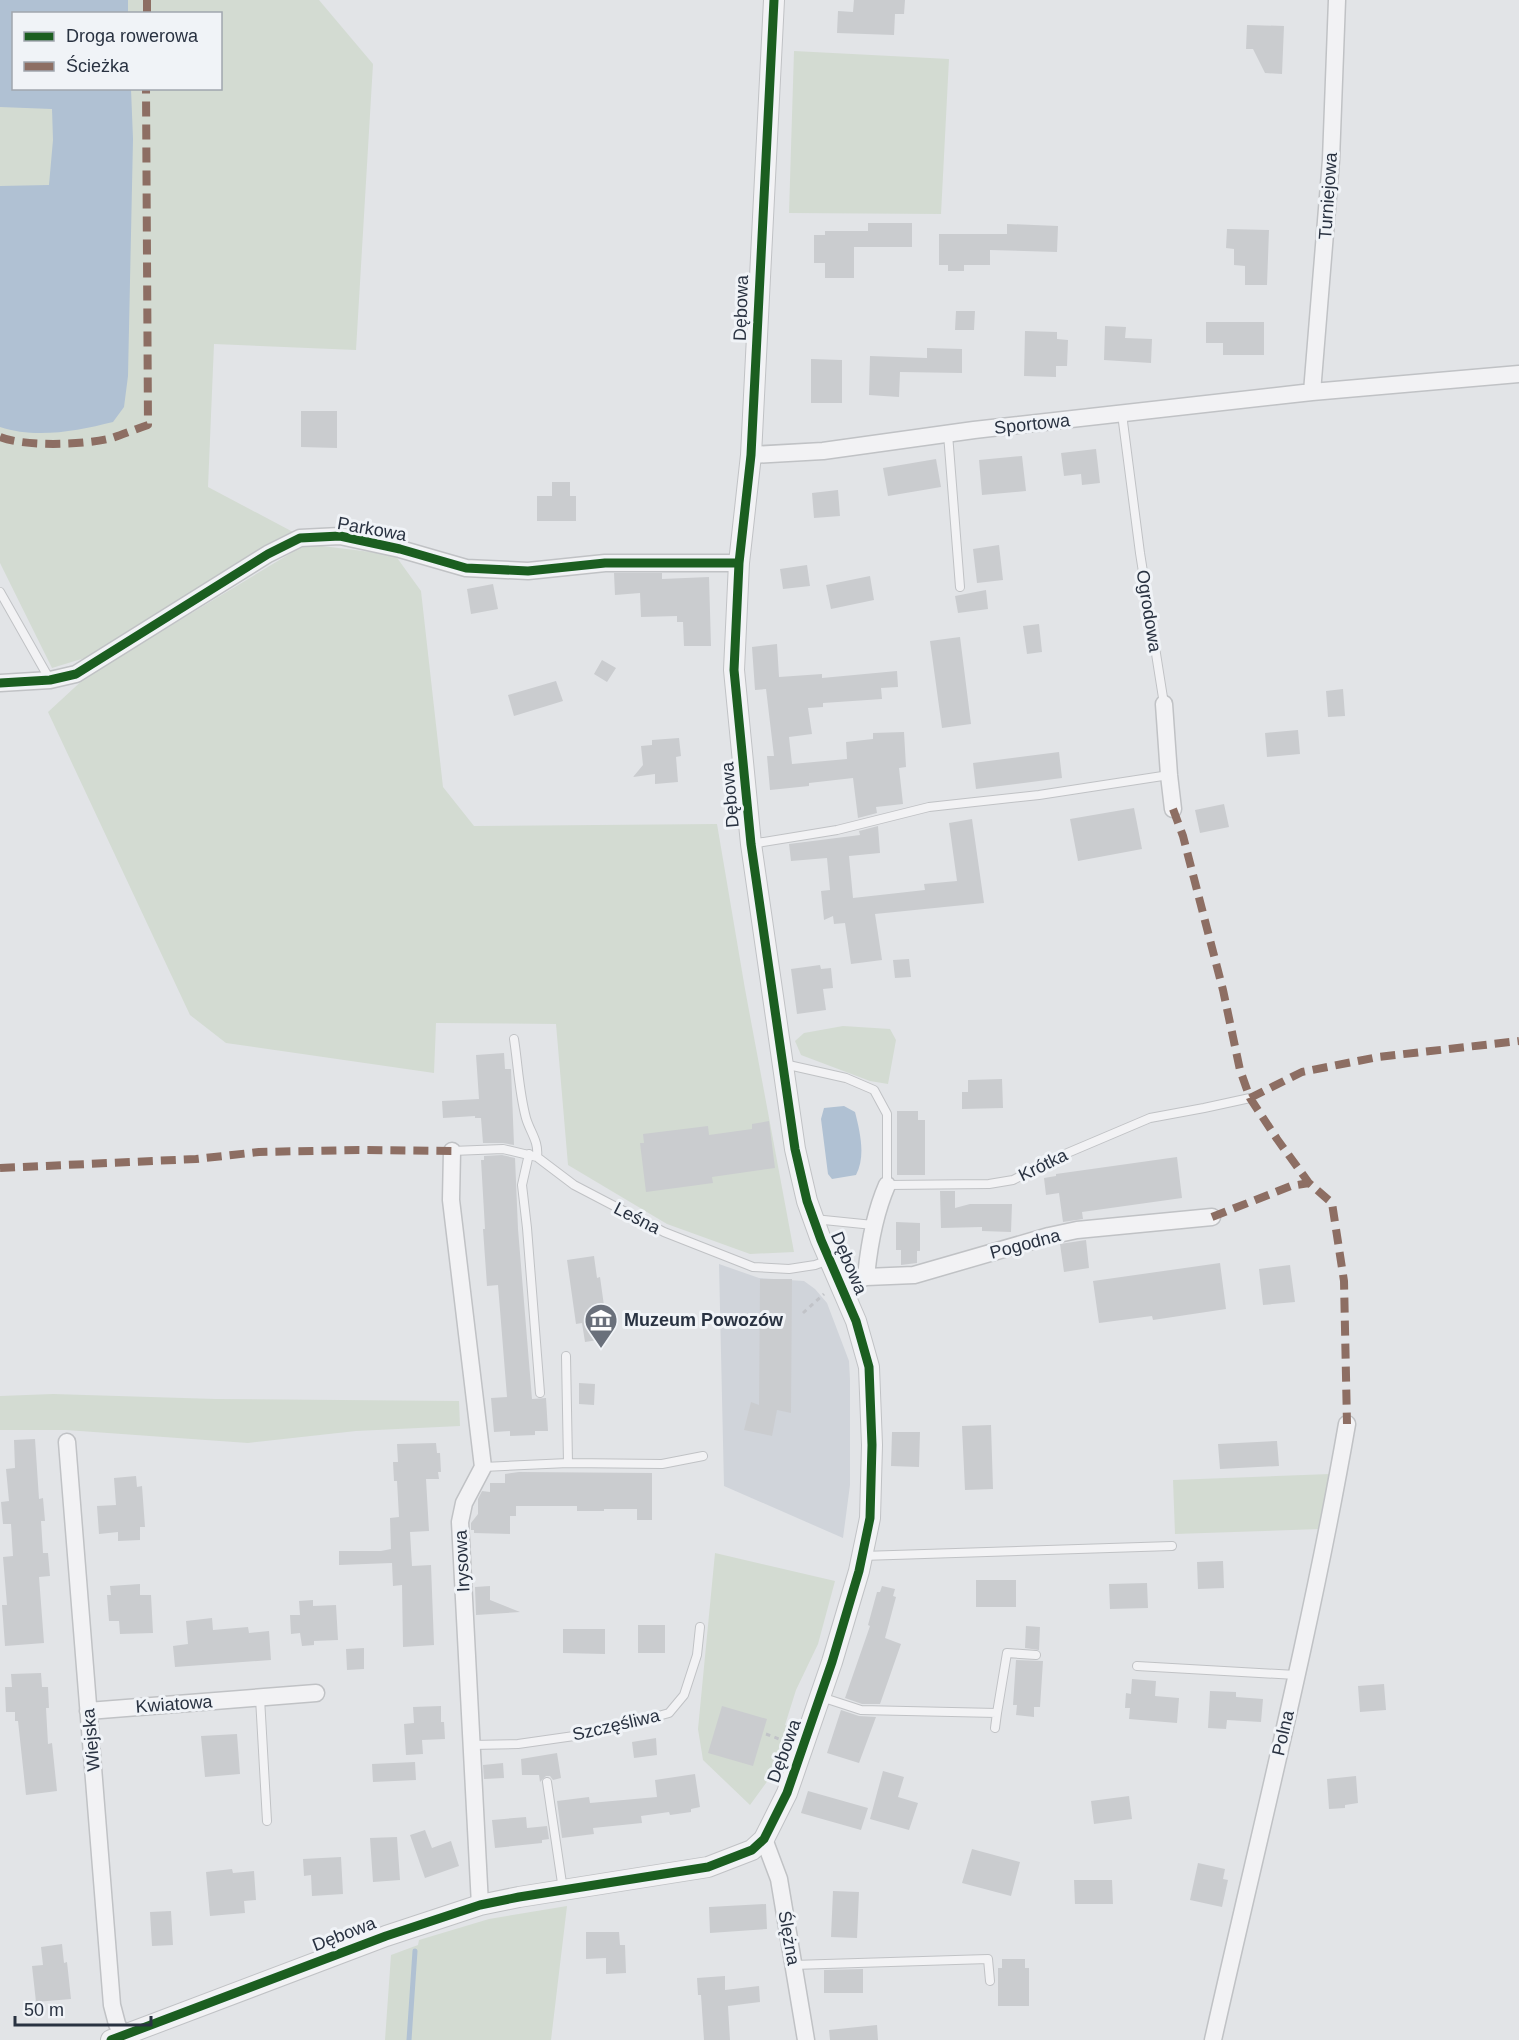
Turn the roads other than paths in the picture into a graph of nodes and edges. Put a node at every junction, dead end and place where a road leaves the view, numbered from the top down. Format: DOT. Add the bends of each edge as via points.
graph roads {
  1 [pos="774,0"];
  2 [pos="1337,0"];
  3 [pos="1519,374"];
  4 [pos="1312,392"];
  5 [pos="1122,414"];
  6 [pos="948,434"];
  7 [pos="751,455"];
  8 [pos="739,563"];
  9 [pos="960,587"];
  10 [pos="0,592"];
  11 [pos="50,680"];
  12 [pos="0,683"];
  13 [pos="1164,704"];
  14 [pos="1169,775"];
  15 [pos="1173,809"];
  16 [pos="751,844"];
  17 [pos="514,1039"];
  18 [pos="783,1064"];
  19 [pos="1250,1098"];
  20 [pos="453,1151"];
  21 [pos="533,1156"];
  22 [pos="887,1185"];
  23 [pos="1212,1217"];
  24 [pos="813,1219"];
  25 [pos="873,1225"];
  26 [pos="830,1260"];
  27 [pos="866,1277"];
  28 [pos="833,1289"];
  29 [pos="566,1356"];
  30 [pos="540,1393"];
  31 [pos="1347,1424"];
  32 [pos="67,1442"];
  33 [pos="703,1456"];
  34 [pos="568,1463"];
  35 [pos="483,1467"];
  36 [pos="1172,1546"];
  37 [pos="862,1556"];
  38 [pos="700,1627"];
  39 [pos="1036,1655"];
  40 [pos="1137,1666"];
  41 [pos="1296,1675"];
  42 [pos="316,1693"];
  43 [pos="821,1697"];
  44 [pos="260,1698"];
  45 [pos="88,1711"];
  46 [pos="997,1713"];
  47 [pos="995,1728"];
  48 [pos="470,1745"];
  49 [pos="548,1782"];
  50 [pos="267,1821"];
  51 [pos="764,1839"];
  52 [pos="562,1890"];
  53 [pos="480,1905"];
  54 [pos="794,1965"];
  55 [pos="990,1981"];
  56 [pos="117,2038"];
  57 [pos="807,2040"];
  58 [pos="1213,2040"];
  1 -- 7 [label="street, Dębowa"];
  2 -- 4 [label="street, Turniejowa" via="1331,160"];
  3 -- 4 [label="street, Sportowa"];
  4 -- 5 [label="street, Sportowa"];
  5 -- 6 [label="street, Sportowa"];
  5 -- 13 [label="lane, Ogrodowa"];
  6 -- 7 [label="street, Sportowa" via="823,451"];
  6 -- 9 [label="lane"];
  7 -- 8 [label="street, Dębowa"];
  8 -- 11 [label="street, Parkowa" via="605,563 528,571 466,568 340,536 300,538 76,674"];
  8 -- 16 [label="street, Dębowa" via="734,670"];
  10 -- 11 [label="lane"];
  11 -- 12 [label="street, Parkowa"];
  13 -- 14 [label="street, Ogrodowa"];
  14 -- 15 [label="street, Ogrodowa"];
  14 -- 16 [label="lane" via="929,807 837,830"];
  16 -- 18 [label="street, Dębowa"];
  17 -- 21 [label="lane" via="526,1120 538,1146"];
  18 -- 22 [label="lane" via="846,1078 874,1090 886,1114"];
  18 -- 24 [label="street, Dębowa" via="795,1149"];
  19 -- 22 [label="lane, Krótka" via="1150,1118 1013,1180 989,1184"];
  20 -- 21 [label="lane, Leśna" via="503,1149"];
  20 -- 35 [label="street" via="451,1200"];
  21 -- 26 [label="lane, Leśna" via="574,1185 664,1232 753,1267 789,1269"];
  21 -- 30 [label="lane" via="522,1185"];
  22 -- 25 [label="street"];
  23 -- 27 [label="street, Pogodna" via="1077,1230 914,1275"];
  24 -- 25 [label="lane"];
  24 -- 26 [label="street, Dębowa"];
  25 -- 27 [label="street"];
  26 -- 28 [label="street, Dębowa"];
  27 -- 28 [label="street, Pogodna"];
  28 -- 37 [label="street, Dębowa" via="856,1320 869,1367 871,1497"];
  29 -- 34 [label="lane"];
  31 -- 41 [label="street, Polna"];
  32 -- 45 [label="street, Wiejska"];
  33 -- 34 [label="lane" via="662,1464"];
  34 -- 35 [label="lane"];
  35 -- 48 [label="street, Irysowa" via="464,1503 460,1522"];
  36 -- 37 [label="lane"];
  37 -- 43 [label="street, Dębowa"];
  38 -- 48 [label="lane, Szczęśliwa" via="697,1655 684,1695 669,1713 602,1732 518,1744"];
  39 -- 46 [label="lane" via="1007,1653"];
  40 -- 41 [label="lane"];
  41 -- 58 [label="street, Polna"];
  42 -- 44 [label="street, Kwiatowa"];
  43 -- 46 [label="lane" via="861,1710"];
  43 -- 51 [label="street, Dębowa" via="787,1793"];
  44 -- 45 [label="street, Kwiatowa"];
  44 -- 50 [label="lane"];
  45 -- 56 [label="street, Wiejska"];
  46 -- 47 [label="lane"];
  48 -- 53 [label="street, Irysowa"];
  49 -- 52 [label="lane"];
  51 -- 52 [label="street, Dębowa" via="753,1850 708,1867"];
  51 -- 54 [label="street, Ślężna" via="779,1879"];
  52 -- 53 [label="street, Dębowa"];
  53 -- 56 [label="street, Dębowa" via="386,1936"];
  54 -- 55 [label="lane" via="988,1959"];
  54 -- 57 [label="street, Ślężna"];
}
